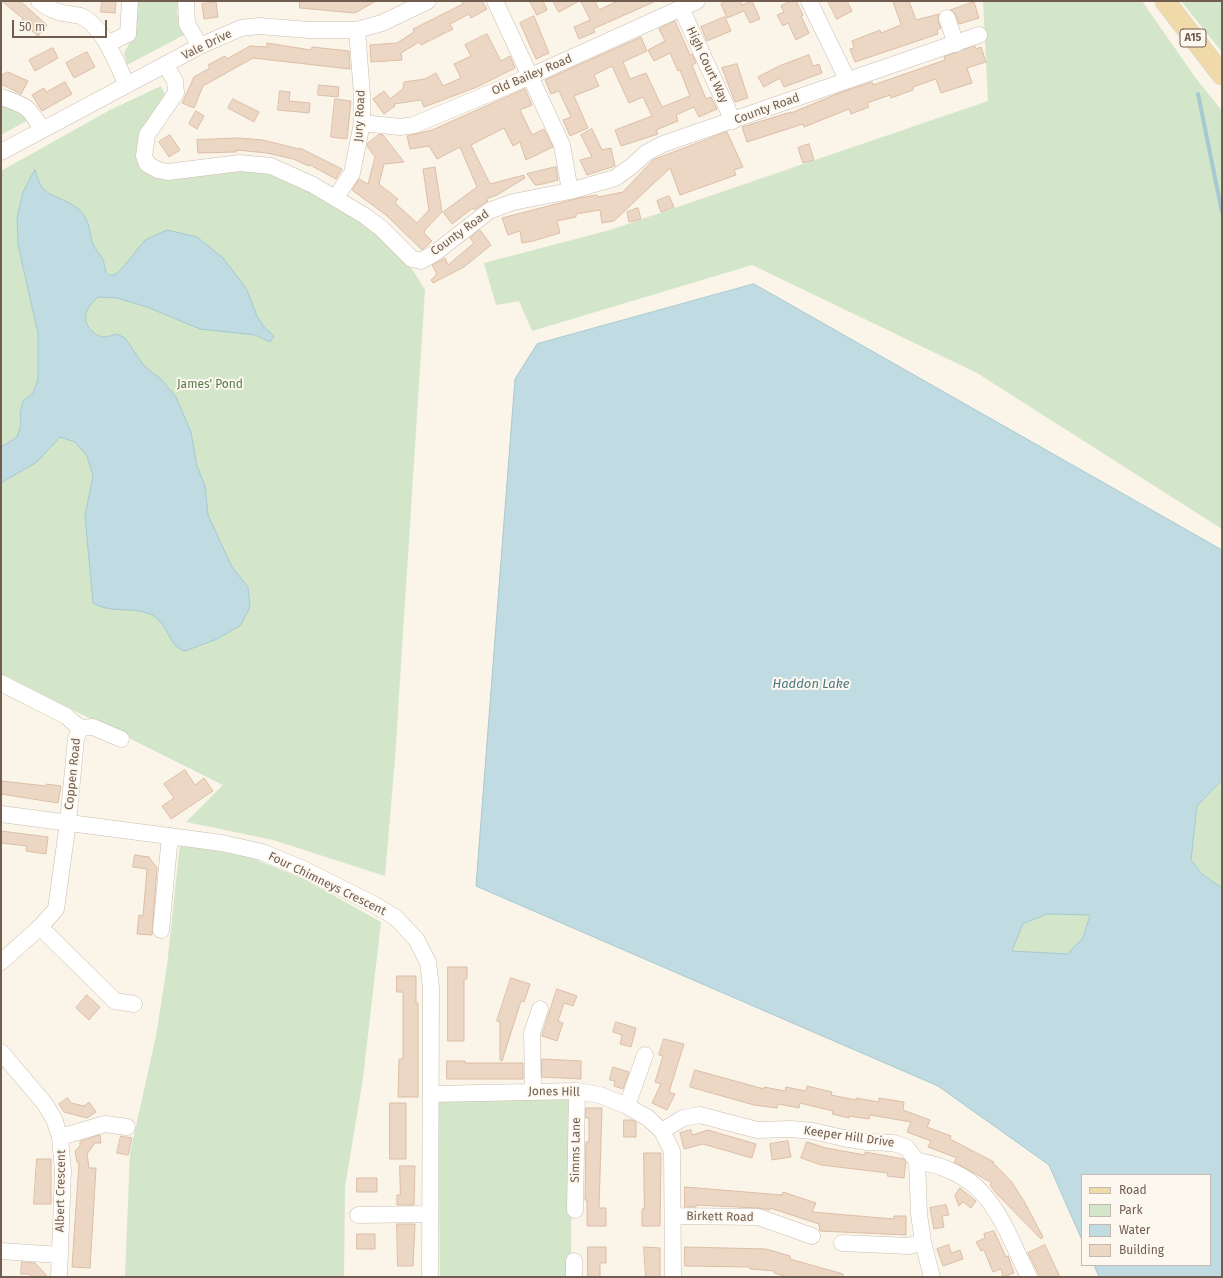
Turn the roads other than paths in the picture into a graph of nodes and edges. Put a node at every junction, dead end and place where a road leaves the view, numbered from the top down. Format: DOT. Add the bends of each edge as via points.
graph roads {
  1 [pos="39,1"];
  2 [pos="130,1"];
  3 [pos="186,1"];
  4 [pos="495,1"];
  5 [pos="697,1"];
  6 [pos="809,1"];
  7 [pos="1165,1"];
  8 [pos="423,2"];
  9 [pos="682,8"];
  10 [pos="947,18"];
  11 [pos="356,30"];
  12 [pos="979,35"];
  13 [pos="107,44"];
  14 [pos="956,44"];
  15 [pos="200,46"];
  16 [pos="166,66"];
  17 [pos="1222,75"];
  18 [pos="531,76"];
  19 [pos="847,80"];
  20 [pos="127,85"];
  21 [pos="1,97"];
  22 [pos="733,121"];
  23 [pos="362,123"];
  24 [pos="42,129"];
  25 [pos="1,152"];
  26 [pos="570,191"];
  27 [pos="336,197"];
  28 [pos="1,683"];
  29 [pos="80,728"];
  30 [pos="121,740"];
  31 [pos="1,814"];
  32 [pos="68,822"];
  33 [pos="170,836"];
  34 [pos="40,927"];
  35 [pos="161,930"];
  36 [pos="1,962"];
  37 [pos="134,1004"];
  38 [pos="540,1009"];
  39 [pos="1,1052"];
  40 [pos="645,1055"];
  41 [pos="533,1091"];
  42 [pos="577,1091"];
  43 [pos="432,1094"];
  44 [pos="628,1106"];
  45 [pos="127,1127"];
  46 [pos="662,1131"];
  47 [pos="60,1136"];
  48 [pos="917,1161"];
  49 [pos="575,1210"];
  50 [pos="358,1213"];
  51 [pos="430,1214"];
  52 [pos="673,1216"];
  53 [pos="812,1236"];
  54 [pos="923,1242"];
  55 [pos="842,1243"];
  56 [pos="1,1251"];
  57 [pos="59,1255"];
  58 [pos="574,1261"];
  59 [pos="59,1277"];
  60 [pos="430,1277"];
  61 [pos="574,1277"];
  62 [pos="673,1277"];
  63 [pos="932,1277"];
  64 [pos="1029,1277"];
  1 -- 13 [label="street" via="60,13 80,16 94,24"];
  2 -- 13 [label="street" via="128,34"];
  3 -- 15 [label="street" via="187,24"];
  4 -- 18 [label="street"];
  5 -- 9 [label="street, Old Bailey Road"];
  6 -- 19 [label="street"];
  7 -- 17 [label="main road, A15"];
  8 -- 11 [label="street, Vale Drive" via="382,23"];
  9 -- 18 [label="street, Old Bailey Road"];
  9 -- 22 [label="street, High Court Way"];
  10 -- 14 [label="street"];
  11 -- 15 [label="street, Vale Drive" via="259,26 241,28"];
  11 -- 23 [label="street, Jury Road"];
  12 -- 14 [label="street, County Road"];
  13 -- 20 [label="street"];
  14 -- 19 [label="street, County Road"];
  15 -- 16 [label="street, Vale Drive"];
  16 -- 20 [label="street, Vale Drive"];
  16 -- 27 [label="street, County Road" via="175,81 176,93 147,135 144,156 147,164 168,172 240,163 271,166"];
  18 -- 23 [label="street, Old Bailey Road" via="414,125 400,127"];
  18 -- 26 [label="street" via="562,144"];
  19 -- 22 [label="street, County Road"];
  20 -- 24 [label="street, Vale Drive"];
  21 -- 24 [label="street" via="24,104"];
  22 -- 26 [label="street, County Road" via="663,144 646,153 615,178"];
  23 -- 27 [label="street, Jury Road" via="352,173"];
  24 -- 25 [label="street, Vale Drive"];
  26 -- 27 [label="street, County Road" via="513,202 489,211 421,261 412,259 381,228"];
  28 -- 29 [label="street, Coppen Road" via="66,716"];
  29 -- 30 [label="street, Coppen Road" via="93,727"];
  29 -- 32 [label="street, Coppen Road" via="76,739"];
  31 -- 32 [label="street, Four Chimneys Crescent"];
  32 -- 33 [label="street, Four Chimneys Crescent"];
  32 -- 34 [label="street, Coppen Road" via="56,909"];
  33 -- 35 [label="street"];
  33 -- 43 [label="street, Four Chimneys Crescent" via="222,843 262,852 307,871 395,917 416,939 428,962 431,988"];
  34 -- 36 [label="street, Coppen Road"];
  34 -- 37 [label="street" via="115,1001"];
  38 -- 41 [label="street" via="532,1033"];
  39 -- 47 [label="street, Albert Crescent" via="45,1104"];
  40 -- 44 [label="street"];
  41 -- 42 [label="street, Jones Hill"];
  41 -- 43 [label="street, Jones Hill"];
  42 -- 44 [label="street, Jones Hill" via="600,1095"];
  42 -- 49 [label="street, Simms Lane"];
  43 -- 51 [label="street, Four Chimneys Crescent"];
  44 -- 46 [label="street, Jones Hill" via="648,1118"];
  45 -- 47 [label="street" via="105,1124"];
  46 -- 48 [label="street, Keeper Hill Drive" via="684,1118 700,1114 757,1130 791,1129 868,1142 893,1143 906,1147"];
  46 -- 52 [label="street, Jones Hill" via="672,1151"];
  47 -- 57 [label="street, Albert Crescent" via="63,1171"];
  48 -- 54 [label="street"];
  48 -- 64 [label="street" via="931,1163 957,1174 972,1183 988,1198"];
  50 -- 51 [label="street"];
  51 -- 60 [label="street, Four Chimneys Crescent"];
  52 -- 53 [label="street, Birkett Road" via="758,1218"];
  52 -- 62 [label="street, Jones Hill"];
  54 -- 55 [label="street" via="909,1246"];
  54 -- 63 [label="street"];
  56 -- 57 [label="street"];
  57 -- 59 [label="street, Albert Crescent"];
  58 -- 61 [label="street"];
}
